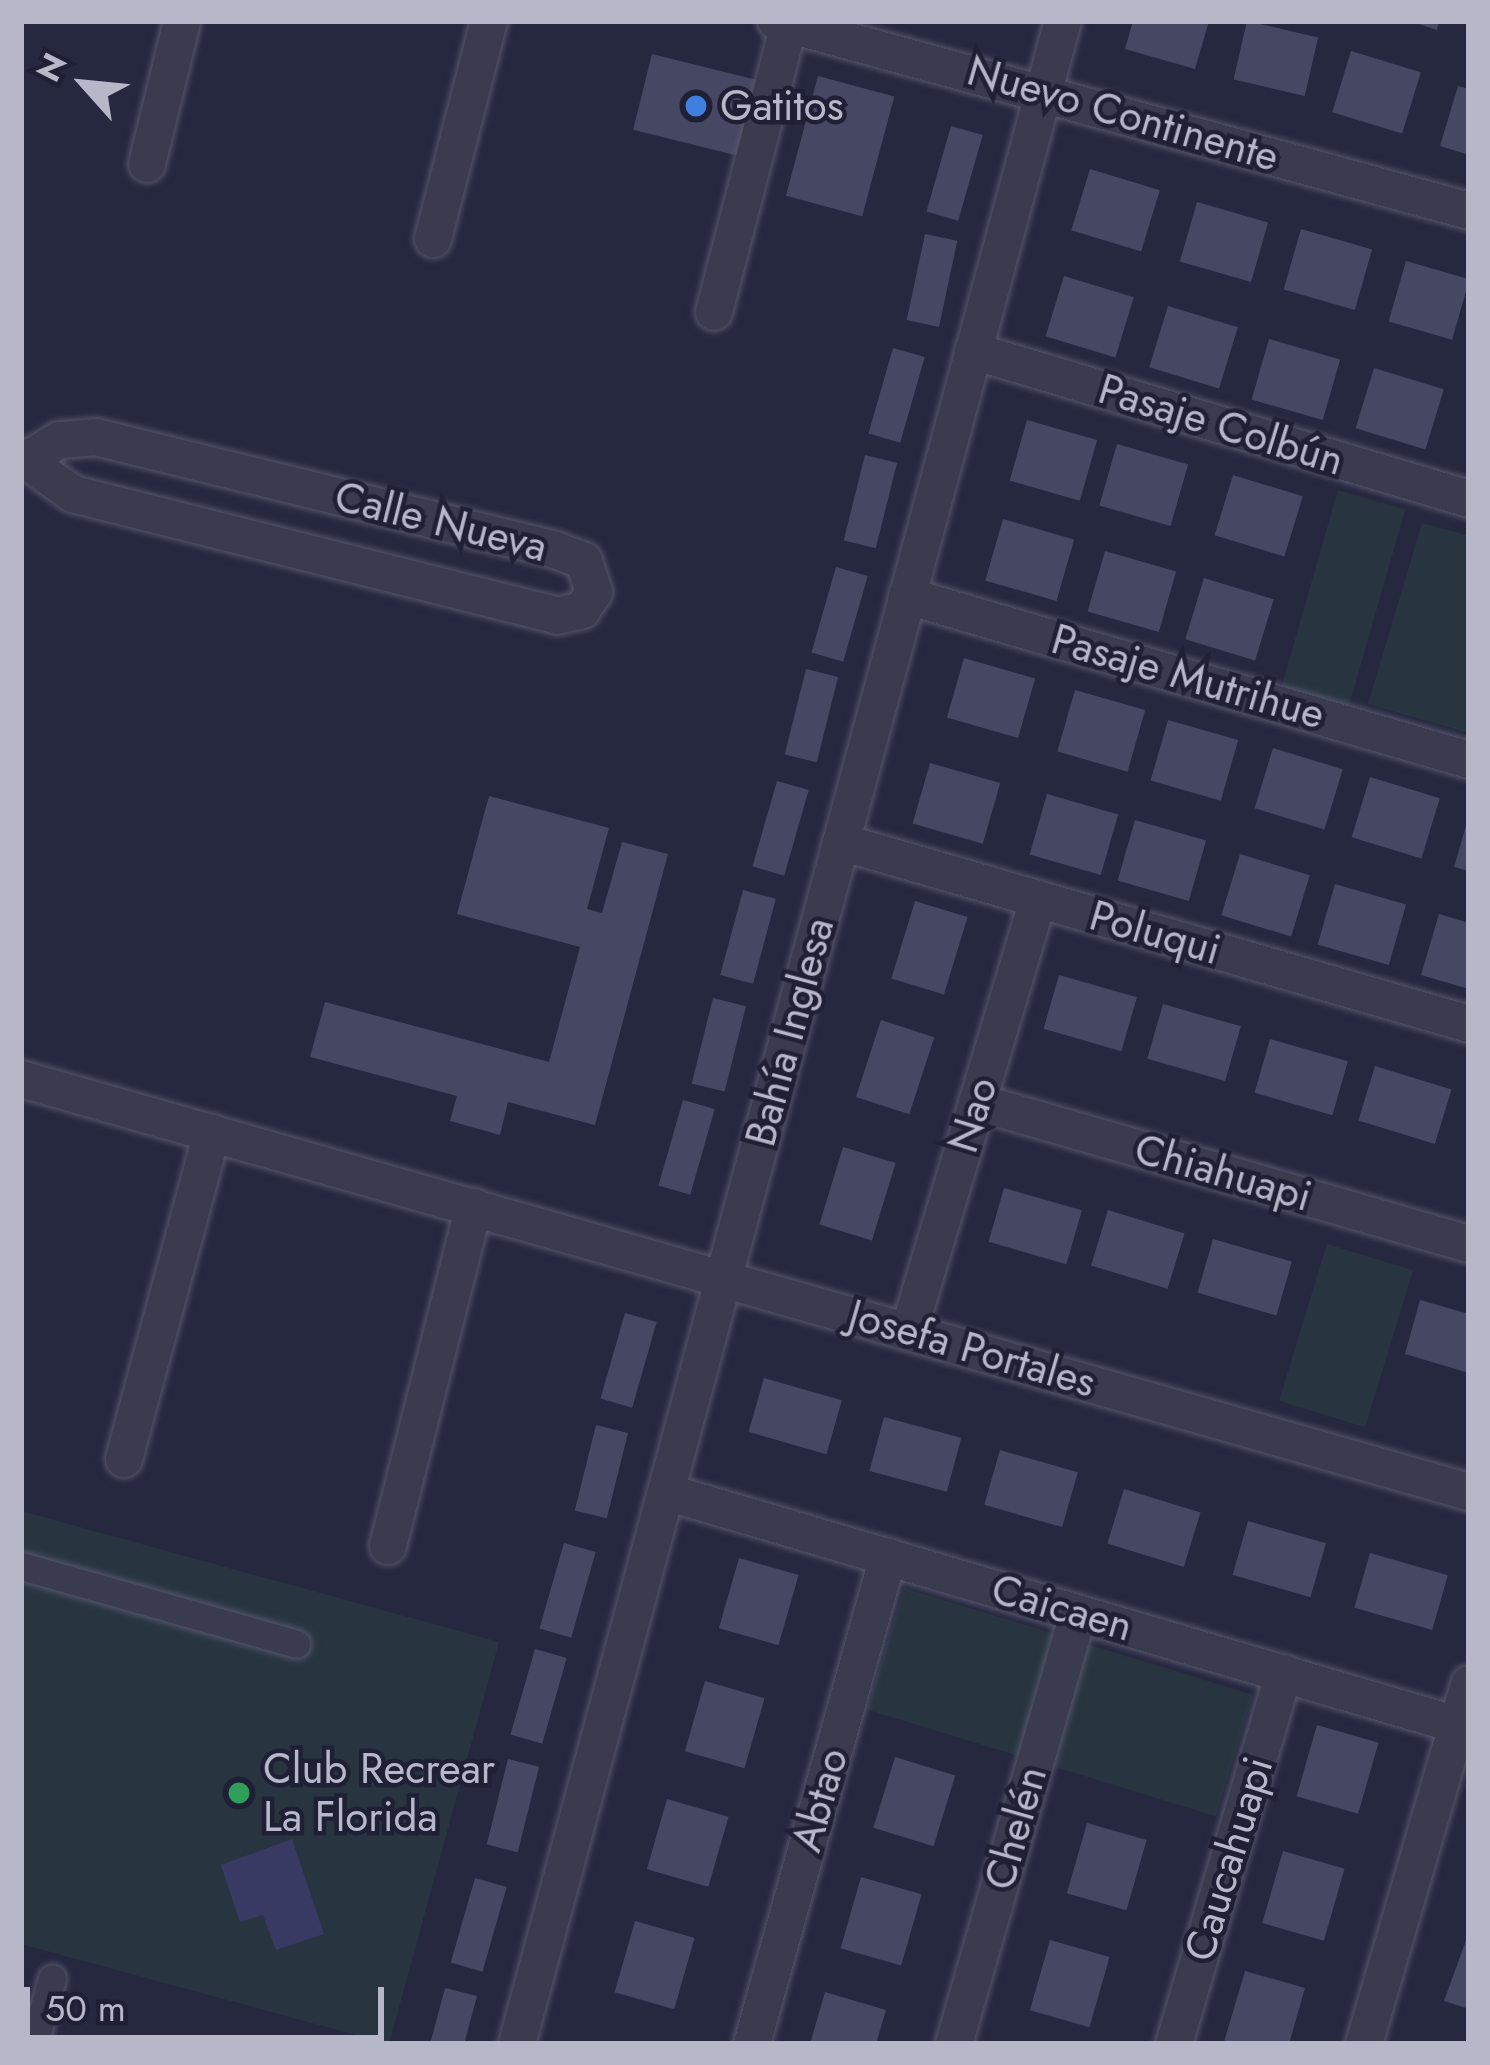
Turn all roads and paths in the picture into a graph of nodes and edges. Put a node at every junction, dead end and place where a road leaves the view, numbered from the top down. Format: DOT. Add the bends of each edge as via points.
graph roads {
  1 [pos="182,21"];
  2 [pos="489,21"];
  3 [pos="1063,21"];
  4 [pos="785,22"];
  5 [pos="1044,90"];
  6 [pos="146,164"];
  7 [pos="1469,211"];
  8 [pos="433,239"];
  9 [pos="714,312"];
  10 [pos="973,351"];
  11 [pos="25,458"];
  12 [pos="1469,500"];
  13 [pos="908,596"];
  14 [pos="1469,760"];
  15 [pos="841,842"];
  16 [pos="1038,899"];
  17 [pos="1469,1024"];
  18 [pos="21,1079"];
  19 [pos="977,1102"];
  20 [pos="212,1133"];
  21 [pos="474,1207"];
  22 [pos="1469,1244"];
  23 [pos="724,1277"];
  24 [pos="909,1330"];
  25 [pos="124,1460"];
  26 [pos="666,1492"];
  27 [pos="1469,1492"];
  28 [pos="388,1546"];
  29 [pos="888,1557"];
  30 [pos="21,1566"];
  31 [pos="1078,1612"];
  32 [pos="296,1644"];
  33 [pos="1284,1673"];
  34 [pos="1469,1684"];
  35 [pos="1457,1725"];
  36 [pos="52,1978"];
  37 [pos="34,2044"];
  38 [pos="517,2044"];
  39 [pos="752,2044"];
  40 [pos="954,2044"];
  41 [pos="1174,2044"];
  42 [pos="1364,2044"];
  1 -- 6 [label="street"];
  2 -- 8 [label="street"];
  3 -- 5 [label="street, Bahía Inglesa"];
  4 -- 5 [label="street, Nuevo Continente"];
  4 -- 9 [label="street"];
  5 -- 7 [label="street, Nuevo Continente"];
  5 -- 10 [label="street, Bahía Inglesa"];
  10 -- 12 [label="street, Pasaje Colbún"];
  10 -- 13 [label="street, Bahía Inglesa"];
  11 -- 11 [label="street, Calle Nueva" via="73,494 557,616 582,610 594,592 584,561 556,550 97,437 59,440"];
  13 -- 14 [label="street, Pasaje Mutrihue"];
  13 -- 15 [label="street, Bahía Inglesa"];
  15 -- 16 [label="street, Poluqui"];
  15 -- 23 [label="street, Bahía Inglesa"];
  16 -- 17 [label="street, Poluqui"];
  16 -- 19 [label="street, Nao"];
  18 -- 20 [label="street, Josefa Portales"];
  19 -- 22 [label="street, Chiahuapi"];
  19 -- 24 [label="street, Nao"];
  20 -- 21 [label="street, Josefa Portales"];
  20 -- 25 [label="street"];
  21 -- 23 [label="street, Josefa Portales"];
  21 -- 28 [label="street"];
  23 -- 24 [label="street, Josefa Portales"];
  23 -- 26 [label="street, Bahía Inglesa"];
  24 -- 27 [label="street, Josefa Portales"];
  26 -- 29 [label="street, Caicaen"];
  26 -- 38 [label="street, Bahía Inglesa"];
  29 -- 31 [label="street, Caicaen"];
  29 -- 39 [label="street, Abtao"];
  30 -- 32 [label="lane"];
  31 -- 33 [label="street, Caicaen"];
  31 -- 40 [label="street, Chelén"];
  33 -- 35 [label="street, Caicaen"];
  33 -- 41 [label="street, Caucahuapi"];
  34 -- 35 [label="street"];
  35 -- 42 [label="street"];
  36 -- 37 [label="lane"];
}
